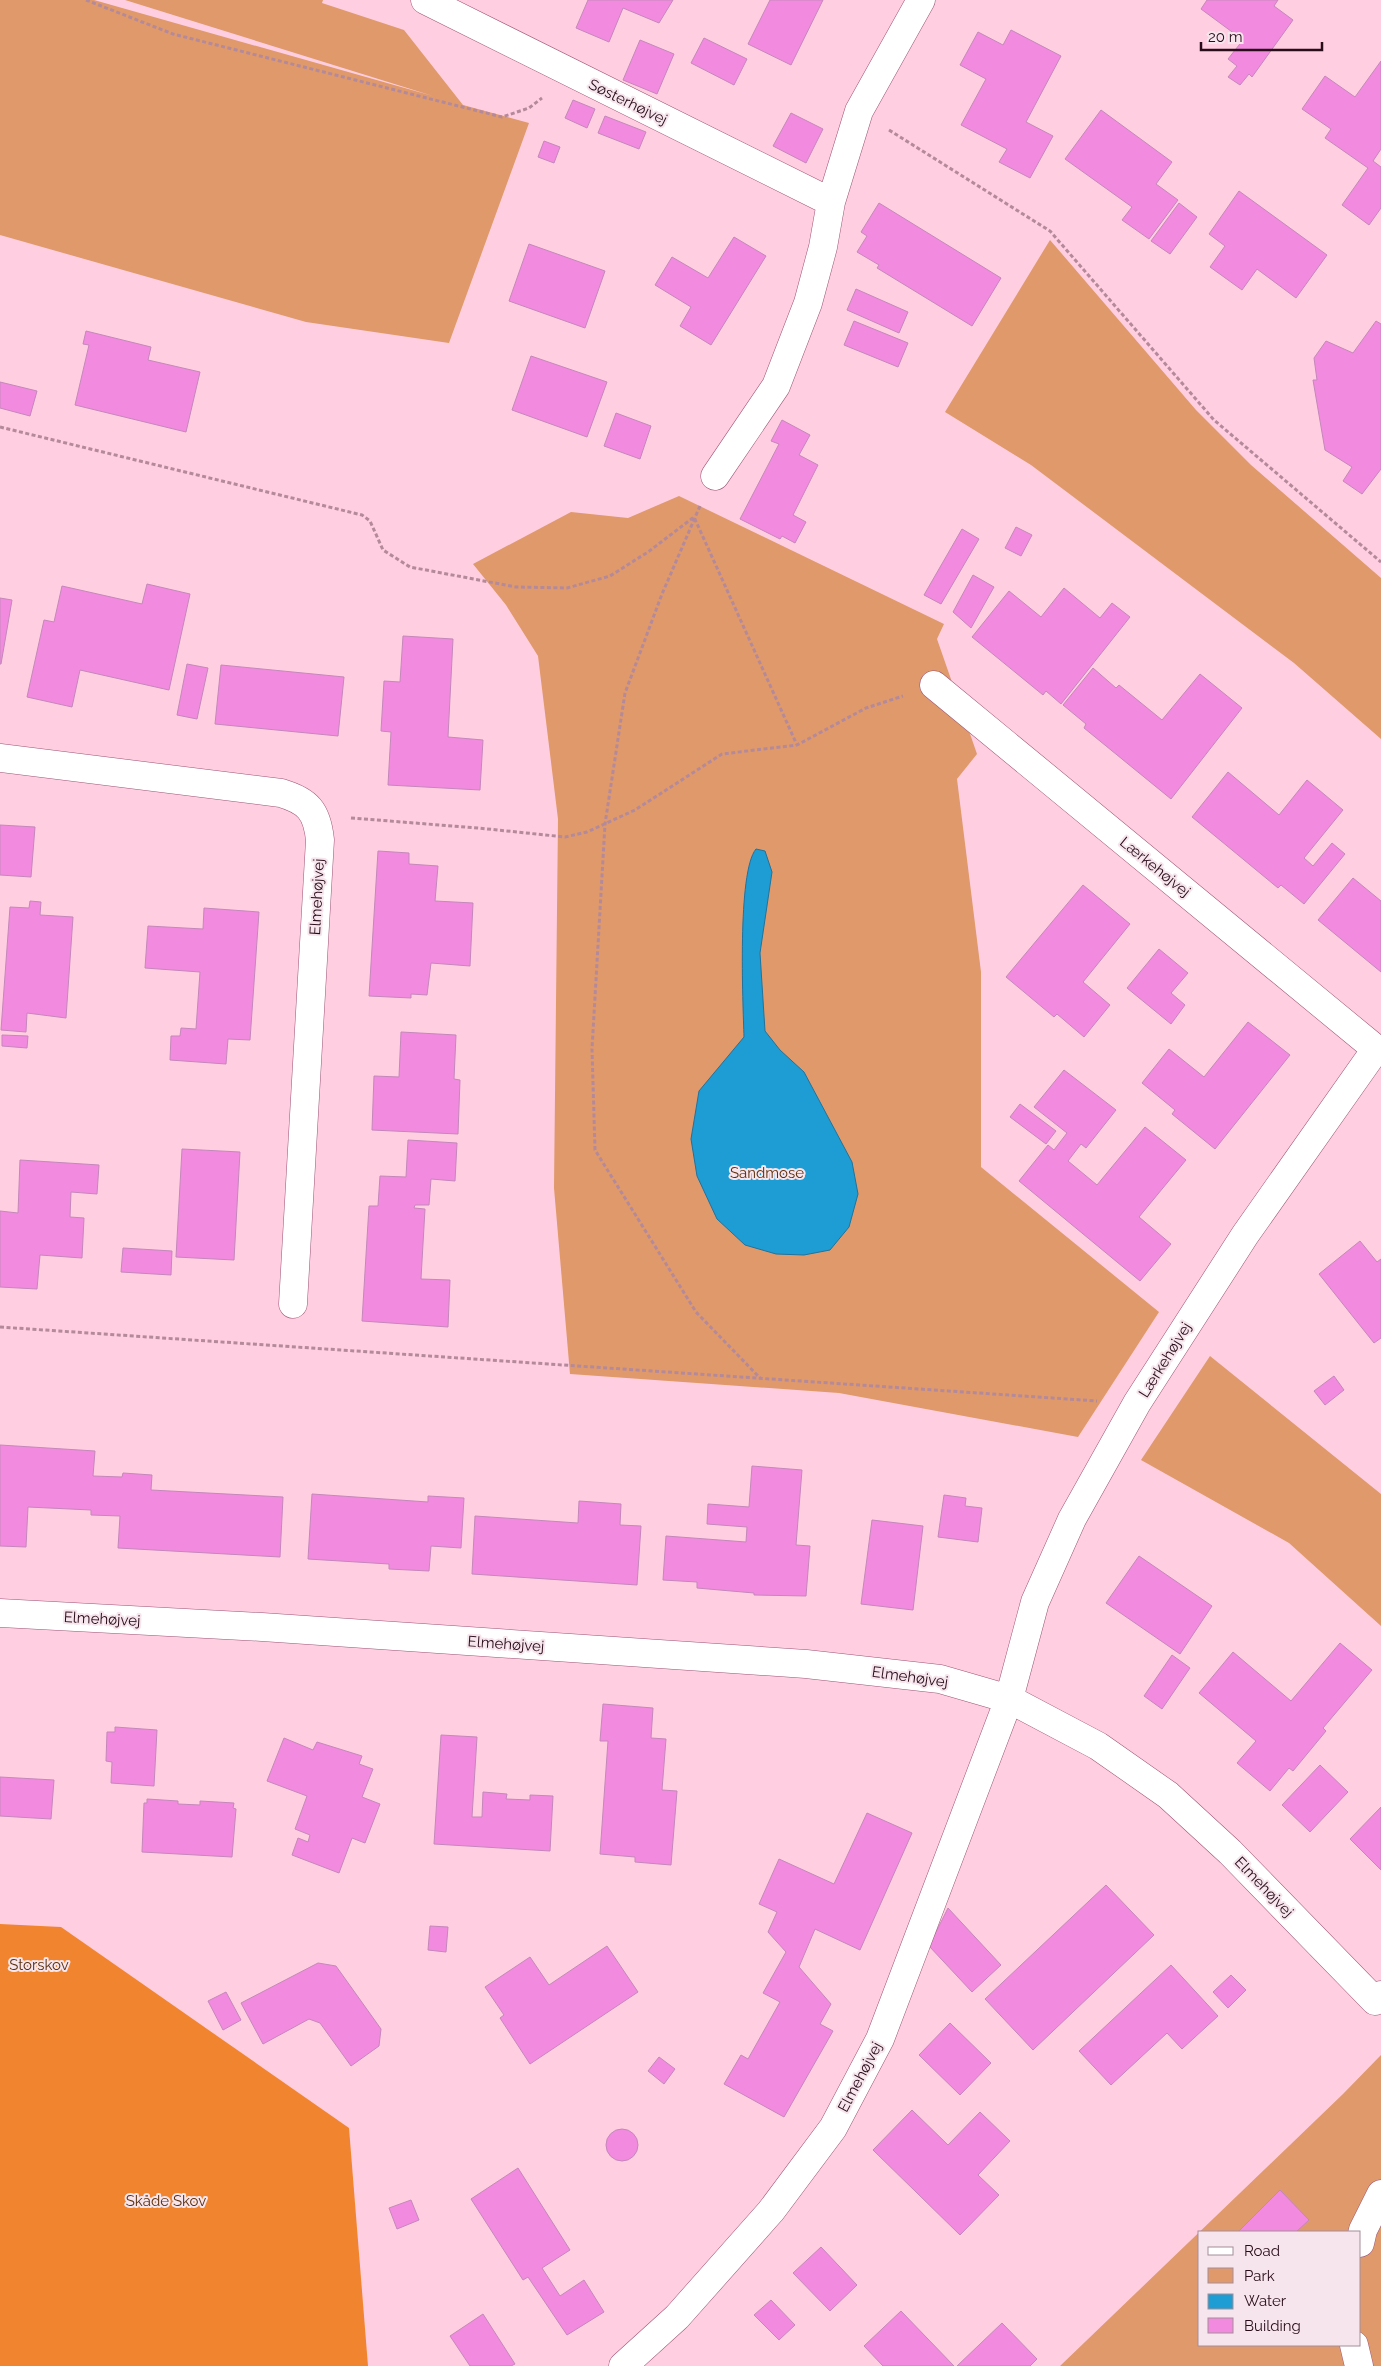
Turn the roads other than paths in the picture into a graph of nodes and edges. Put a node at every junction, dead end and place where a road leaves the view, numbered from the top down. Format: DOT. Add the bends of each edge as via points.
graph roads {
  1 [pos="425,0"];
  2 [pos="921,0"];
  3 [pos="831,202"];
  4 [pos="715,476"];
  5 [pos="934,685"];
  6 [pos="0,758"];
  7 [pos="1379,1051"];
  8 [pos="293,1304"];
  9 [pos="0,1613"];
  10 [pos="1009,1699"];
  11 [pos="1379,2002"];
  12 [pos="1381,2194"];
  13 [pos="1361,2239"];
  14 [pos="1354,2346"];
  15 [pos="623,2366"];
  16 [pos="1359,2366"];
  1 -- 3 [label="street, Søsterhøjvej"];
  2 -- 3 [label="street" via="859,111"];
  3 -- 4 [label="street" via="808,303 776,386"];
  5 -- 7 [label="street, Lærkehøjvej"];
  6 -- 8 [label="street, Elmehøjvej" via="281,793 298,798 311,809 318,824 320,840"];
  7 -- 10 [label="street, Lærkehøjvej" via="1244,1234 1137,1403 1072,1519 1035,1602"];
  9 -- 10 [label="street, Elmehøjvej" via="806,1664 940,1679"];
  10 -- 11 [label="street, Elmehøjvej" via="1098,1746 1168,1795 1230,1852"];
  10 -- 15 [label="street, Elmehøjvej" via="880,2039 833,2128 771,2211 677,2317"];
  12 -- 13 [label="street"];
  14 -- 16 [label="street"];
}
